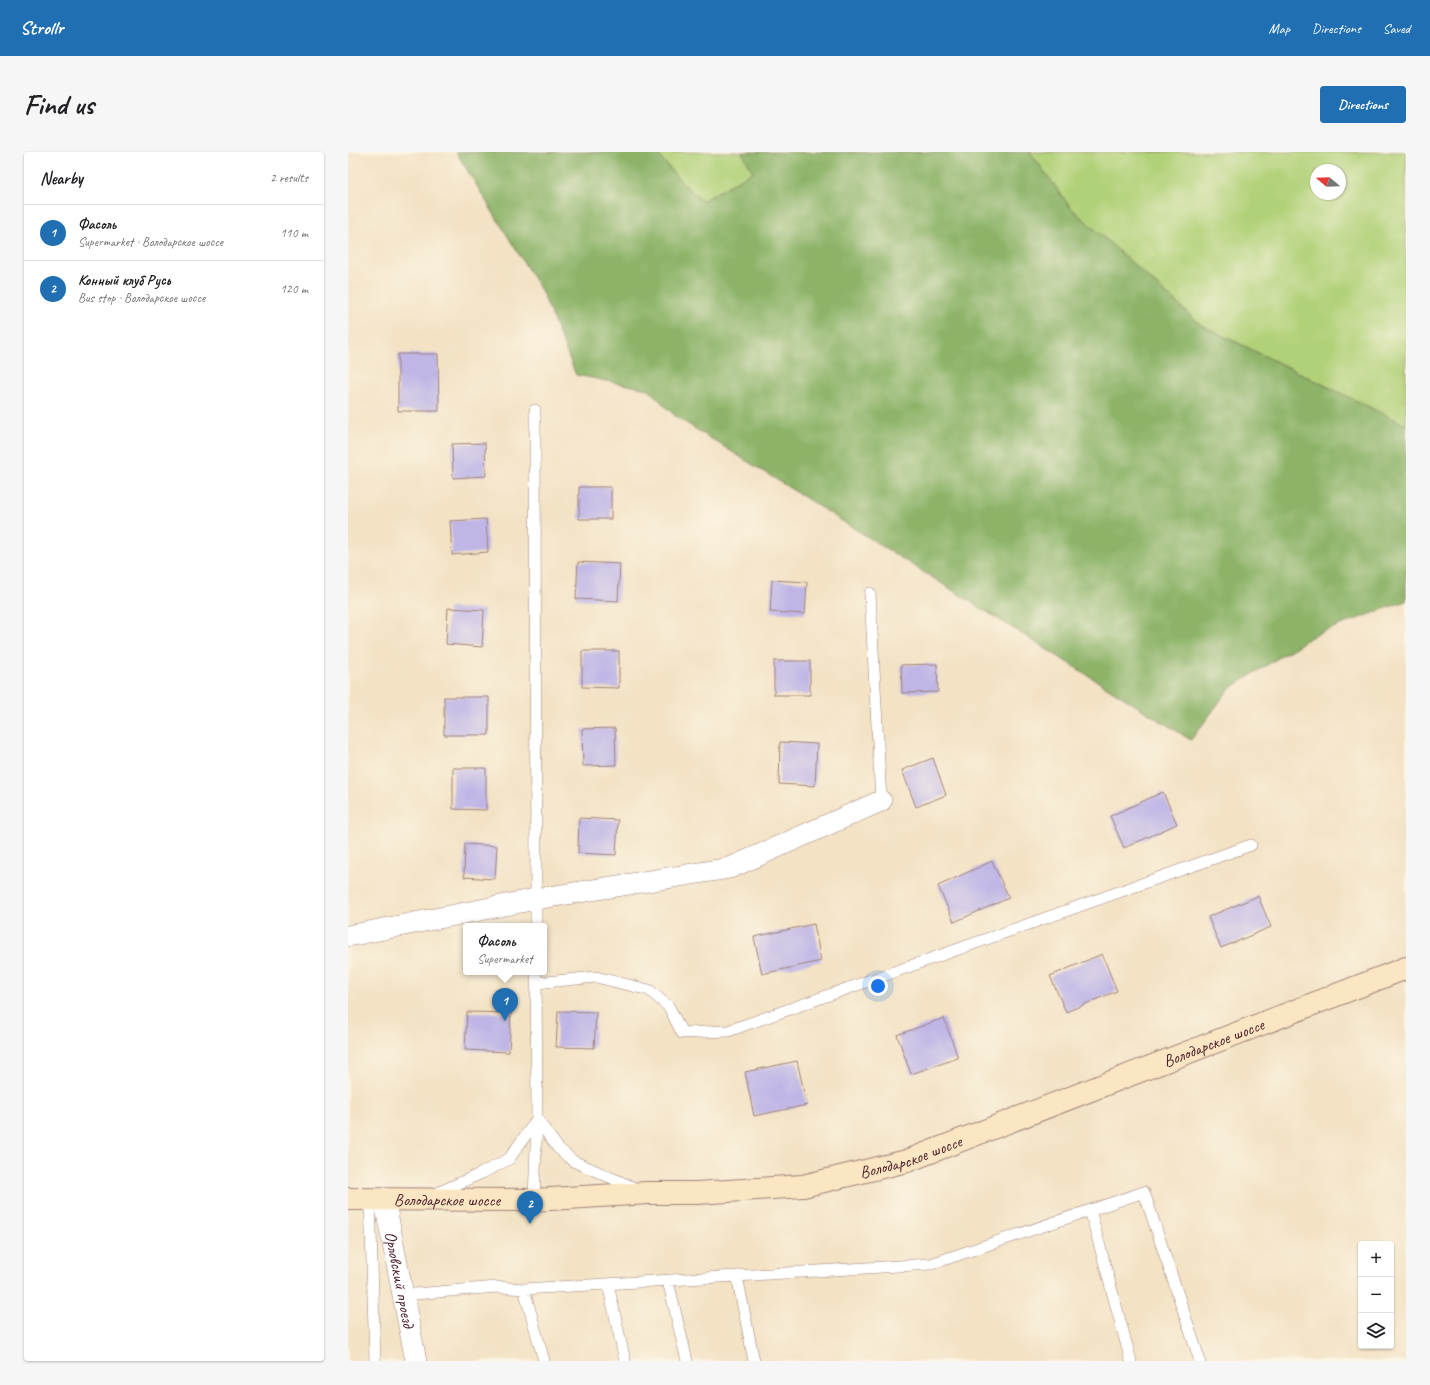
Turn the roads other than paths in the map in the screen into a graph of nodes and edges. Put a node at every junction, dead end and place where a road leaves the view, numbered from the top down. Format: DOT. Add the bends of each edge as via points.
graph roads {
  1 [pos="535,410"];
  2 [pos="870,593"];
  3 [pos="881,801"];
  4 [pos="1251,845"];
  5 [pos="536,899"];
  6 [pos="536,923"];
  7 [pos="348,936"];
  8 [pos="1406,968"];
  9 [pos="536,978"];
  10 [pos="537,1119"];
  11 [pos="648,1194"];
  12 [pos="377,1198"];
  13 [pos="348,1199"];
  14 [pos="425,1199"];
  15 [pos="534,1200"];
  16 [pos="1090,1210"];
  17 [pos="737,1276"];
  18 [pos="668,1281"];
  19 [pos="608,1284"];
  20 [pos="524,1290"];
  21 [pos="403,1295"];
  22 [pos="375,1361"];
  23 [pos="416,1361"];
  24 [pos="544,1361"];
  25 [pos="625,1361"];
  26 [pos="687,1361"];
  27 [pos="754,1361"];
  28 [pos="1131,1361"];
  29 [pos="1200,1361"];
  1 -- 5 [label="lane"];
  2 -- 3 [label="lane"];
  3 -- 5 [label="street" via="730,868"];
  4 -- 9 [label="lane" via="728,1031 682,1033 669,1006 649,990 596,977"];
  5 -- 6 [label="lane"];
  5 -- 7 [label="street"];
  8 -- 11 [label="main road, Володарское шоссе" via="907,1161 803,1186"];
  9 -- 10 [label="lane"];
  10 -- 11 [label="lane" via="558,1148 573,1161"];
  10 -- 14 [label="lane" via="509,1159"];
  10 -- 15 [label="lane"];
  11 -- 15 [label="main road, Володарское шоссе"];
  12 -- 13 [label="main road, Володарское шоссе"];
  12 -- 14 [label="main road, Володарское шоссе"];
  12 -- 21 [label="street, Орловский проезд"];
  12 -- 22 [label="lane"];
  14 -- 15 [label="main road, Володарское шоссе"];
  16 -- 17 [label="lane" via="931,1264"];
  16 -- 28 [label="lane"];
  16 -- 29 [label="lane" via="1144,1192"];
  17 -- 18 [label="lane"];
  17 -- 27 [label="lane"];
  18 -- 19 [label="lane"];
  18 -- 26 [label="lane"];
  19 -- 20 [label="lane"];
  19 -- 25 [label="lane"];
  20 -- 21 [label="lane" via="497,1287"];
  20 -- 24 [label="lane"];
  21 -- 23 [label="street, Орловский проезд"];
}
